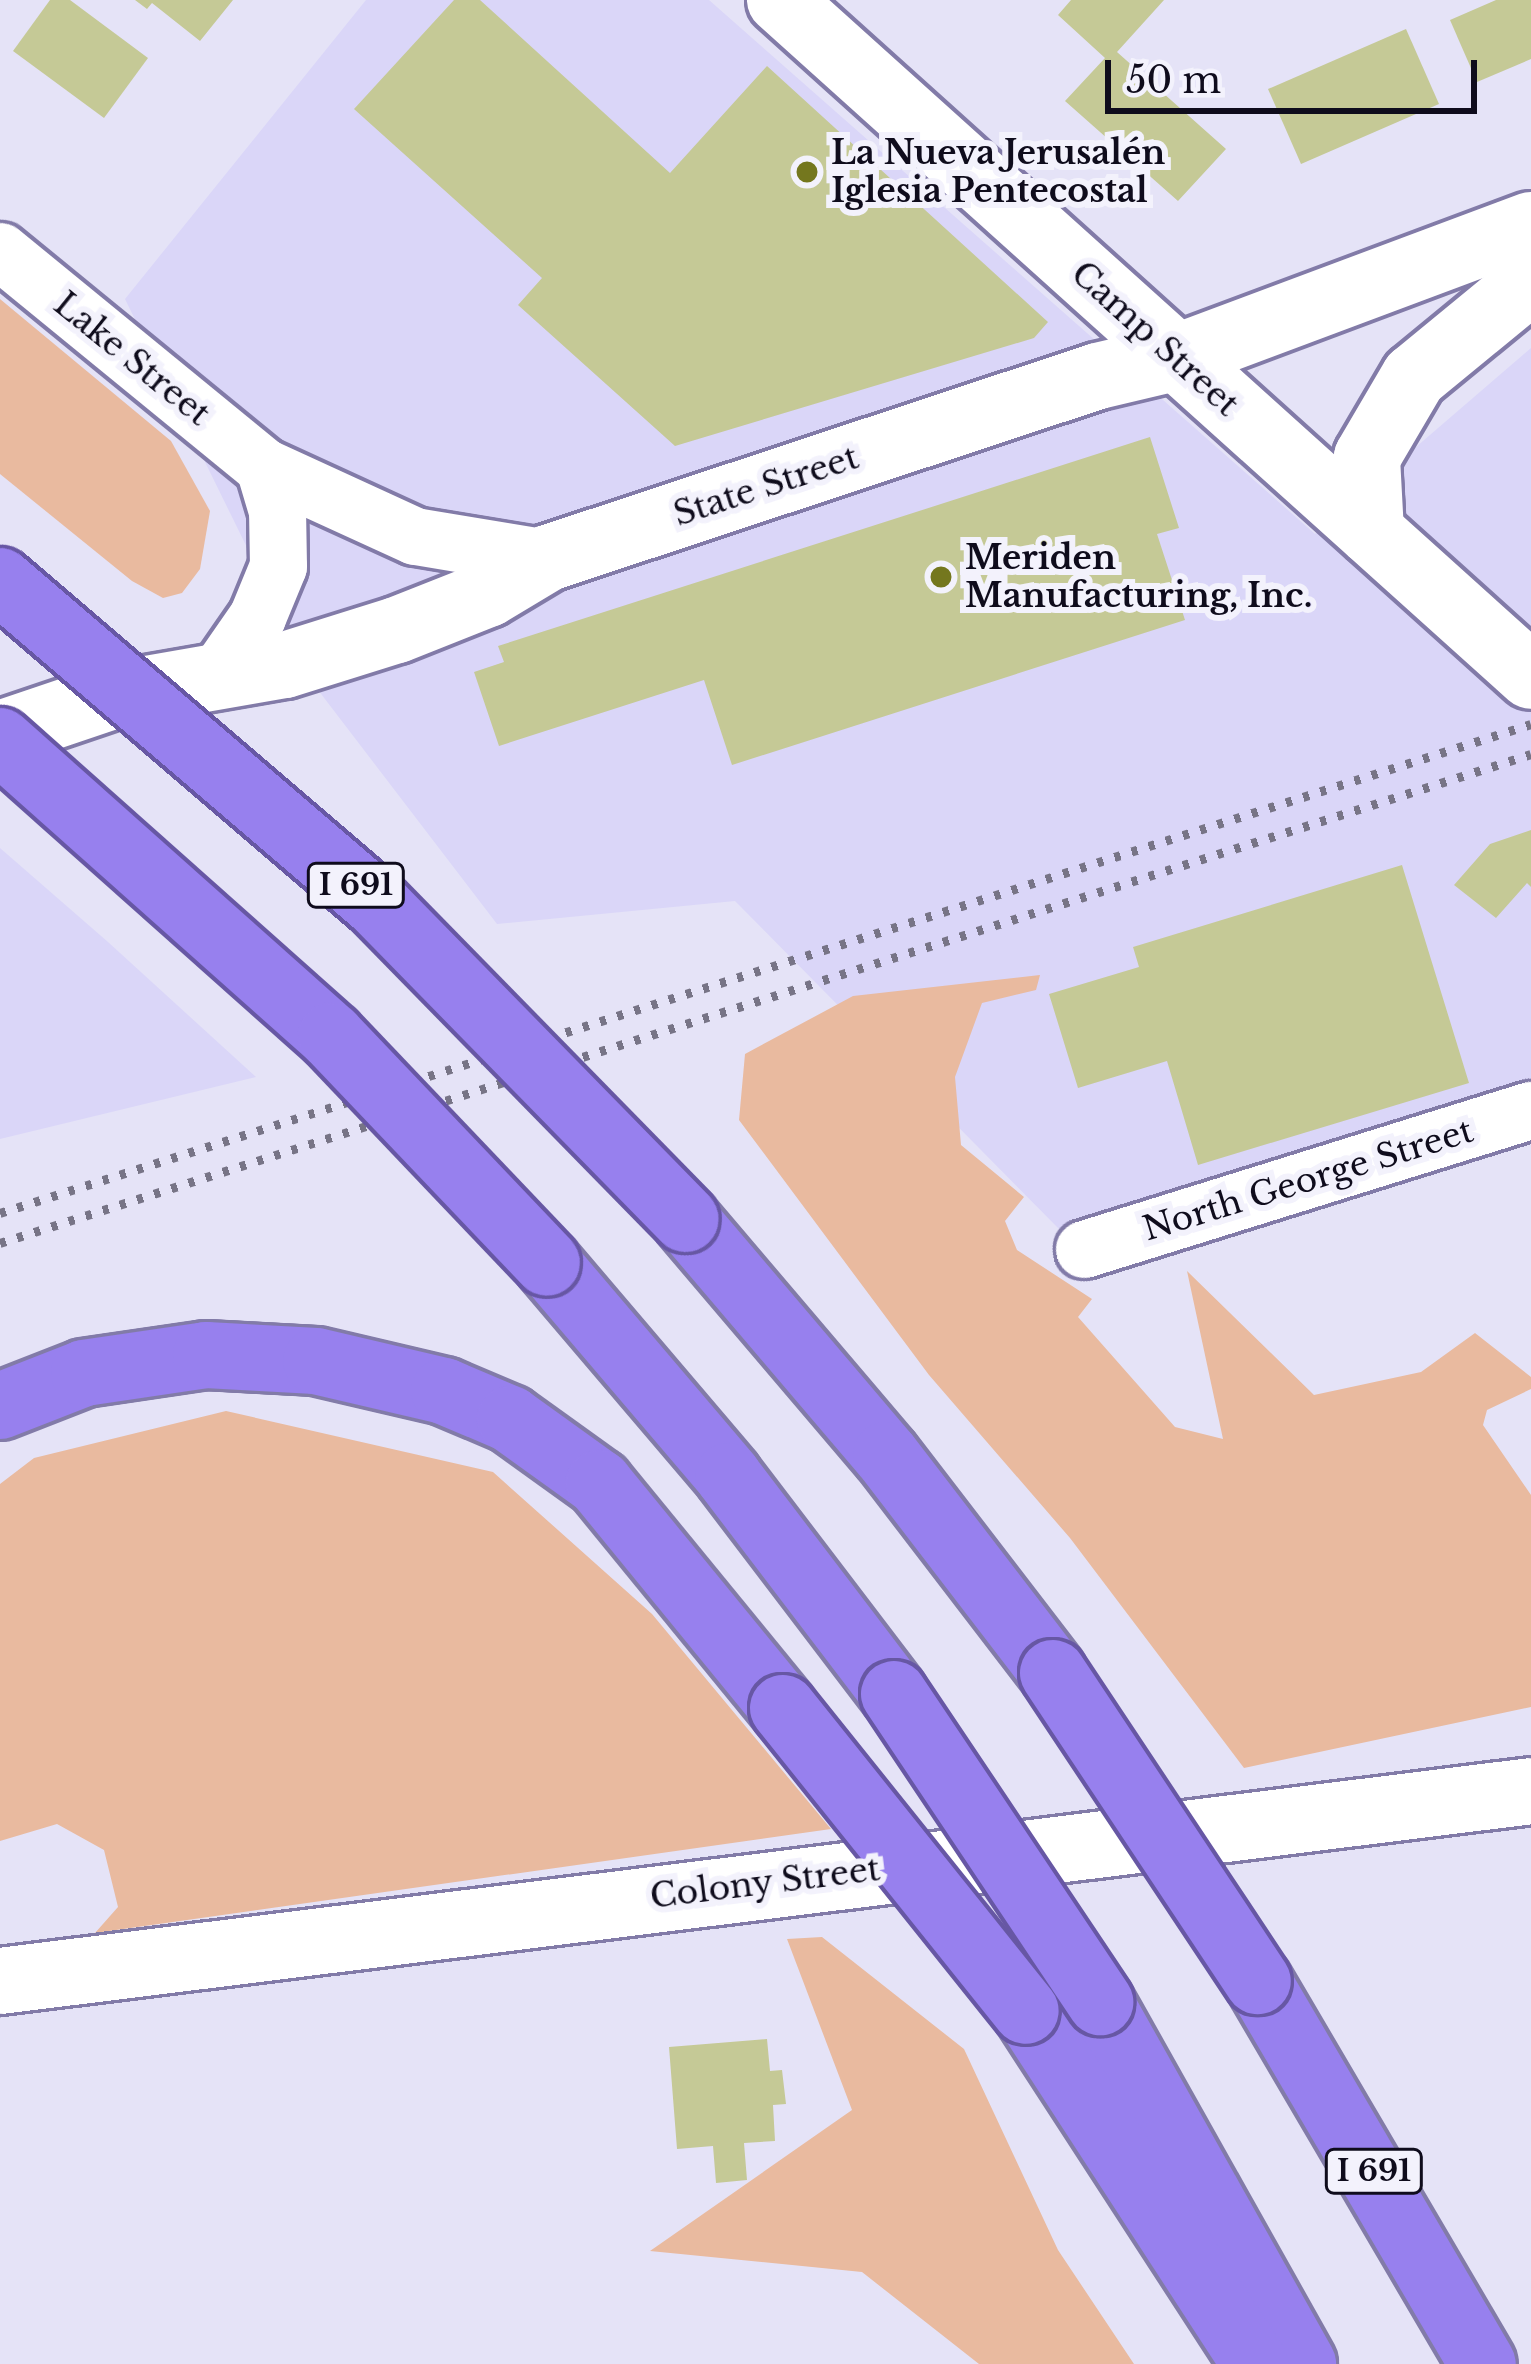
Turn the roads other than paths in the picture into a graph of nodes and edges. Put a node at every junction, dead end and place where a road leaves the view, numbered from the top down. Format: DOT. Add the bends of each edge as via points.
graph roads {
  1 [pos="780,0"];
  2 [pos="1531,225"];
  3 [pos="0,251"];
  4 [pos="1531,281"];
  5 [pos="1175,358"];
  6 [pos="263,467"];
  7 [pos="1371,532"];
  8 [pos="548,558"];
  9 [pos="0,581"];
  10 [pos="1513,660"];
  11 [pos="216,676"];
  12 [pos="0,738"];
  13 [pos="1531,1110"];
  14 [pos="1084,1249"];
  15 [pos="0,1406"];
  16 [pos="1531,1791"];
  17 [pos="0,1981"];
  18 [pos="1255,2364"];
  19 [pos="1303,2364"];
  20 [pos="1483,2364"];
  1 -- 5 [label="street, Camp Street"];
  2 -- 5 [label="street, State Street"];
  3 -- 6 [label="street, Lake Street"];
  4 -- 7 [label="street" via="1414,377 1367,458"];
  5 -- 7 [label="street, Camp Street"];
  5 -- 8 [label="street, State Street" via="1098,376"];
  6 -- 8 [label="street, Lake Street" via="415,536"];
  6 -- 11 [label="street" via="277,511 278,566 257,616"];
  7 -- 10 [label="street, Camp Street"];
  8 -- 11 [label="street, State Street" via="488,594 397,630 285,665"];
  9 -- 20 [label="highway, I 691, bridge" via="376,904 685,1219 886,1455 1053,1673 1258,1981"];
  11 -- 12 [label="street, State Street" via="130,691"];
  12 -- 19 [label="highway, bridge" via="332,1036 547,1263 728,1476 894,1694 1100,2002"];
  13 -- 14 [label="street, North George Street"];
  15 -- 18 [label="highway, bridge" via="84,1373 206,1354 316,1361 444,1390 510,1419 598,1483 1026,2011"];
  16 -- 17 [label="street, Colony Street"];
}
